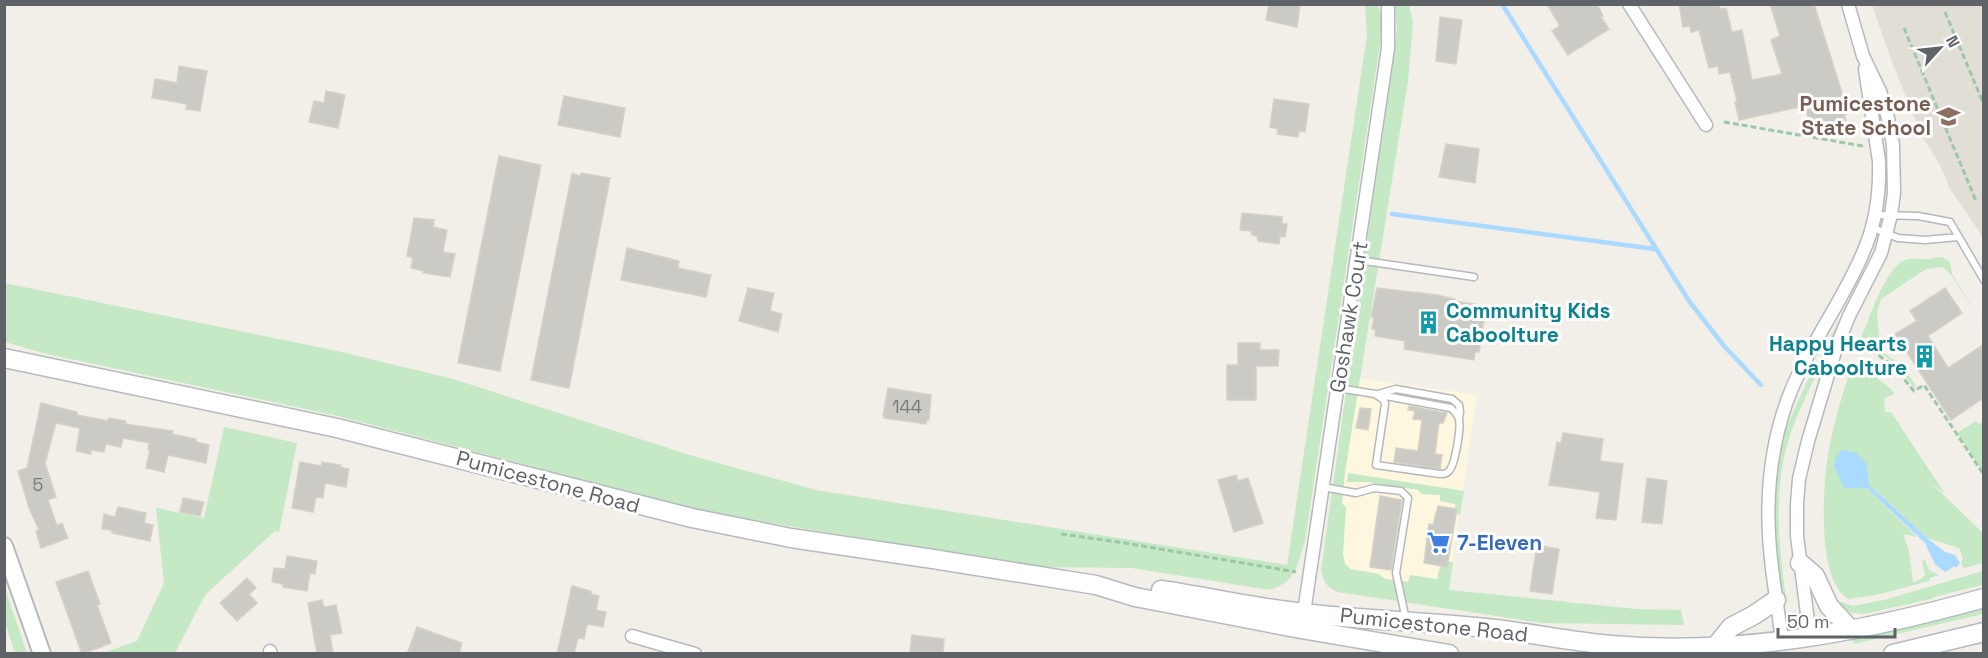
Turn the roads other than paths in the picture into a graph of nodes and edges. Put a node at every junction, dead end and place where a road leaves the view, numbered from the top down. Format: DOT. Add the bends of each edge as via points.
graph roads {
  1 [pos="1388,4"];
  2 [pos="1629,4"];
  3 [pos="1848,4"];
  4 [pos="1863,56"];
  5 [pos="1706,125"];
  6 [pos="1891,215"];
  7 [pos="1873,221"];
  8 [pos="1886,233"];
  9 [pos="1958,237"];
  10 [pos="1358,260"];
  11 [pos="1474,277"];
  12 [pos="1983,280"];
  13 [pos="4,358"];
  14 [pos="1338,388"];
  15 [pos="1375,394"];
  16 [pos="1323,487"];
  17 [pos="4,546"];
  18 [pos="1800,563"];
  19 [pos="1983,598"];
  20 [pos="1776,600"];
  21 [pos="1406,620"];
  22 [pos="1302,621"];
  23 [pos="1851,630"];
  24 [pos="1983,632"];
  25 [pos="632,636"];
  26 [pos="1811,645"];
  27 [pos="1715,647"];
  28 [pos="1782,647"];
  29 [pos="1893,653"];
  30 [pos="42,654"];
  31 [pos="695,654"];
  32 [pos="1449,654"];
  1 -- 10 [label="street, Goshawk Court" via="1388,48"];
  2 -- 5 [label="street"];
  3 -- 4 [label="street"];
  4 -- 6 [label="street" via="1880,91 1893,145"];
  4 -- 7 [label="street" via="1879,162"];
  6 -- 7 [label="lane"];
  6 -- 8 [label="street"];
  6 -- 9 [label="lane" via="1950,222"];
  7 -- 8 [label="lane"];
  7 -- 20 [label="street" via="1863,254 1805,358 1787,402 1773,454 1769,519"];
  8 -- 9 [label="lane" via="1916,239"];
  8 -- 18 [label="street" via="1878,260 1836,348 1808,441 1797,504"];
  9 -- 12 [label="lane"];
  10 -- 11 [label="lane"];
  10 -- 14 [label="street, Goshawk Court"];
  13 -- 22 [label="main road, Pumicestone Road" via="326,425 692,518 791,538 1096,585 1132,585"];
  14 -- 15 [label="lane"];
  14 -- 16 [label="street, Goshawk Court"];
  15 -- 15 [label="lane" via="1385,404 1376,465 1440,474 1450,470 1455,458 1459,419 1456,412"];
  16 -- 21 [label="lane" via="1356,493 1374,488 1401,491 1408,498 1396,573"];
  16 -- 22 [label="street, Goshawk Court"];
  17 -- 30 [label="street"];
  18 -- 23 [label="main road" via="1815,576 1829,606"];
  18 -- 26 [label="street"];
  19 -- 23 [label="main road, Pumicestone Road"];
  20 -- 27 [label="main road" via="1731,627"];
  20 -- 28 [label="street"];
  21 -- 22 [label="main road, Pumicestone Road"];
  21 -- 27 [label="main road, Pumicestone Road" via="1612,645"];
  22 -- 32 [label="main road, Pumicestone Road"];
  23 -- 26 [label="main road, Pumicestone Road"];
  24 -- 29 [label="main road"];
  25 -- 31 [label="street"];
  26 -- 28 [label="main road, Pumicestone Road"];
  27 -- 28 [label="main road, Pumicestone Road"];
}
